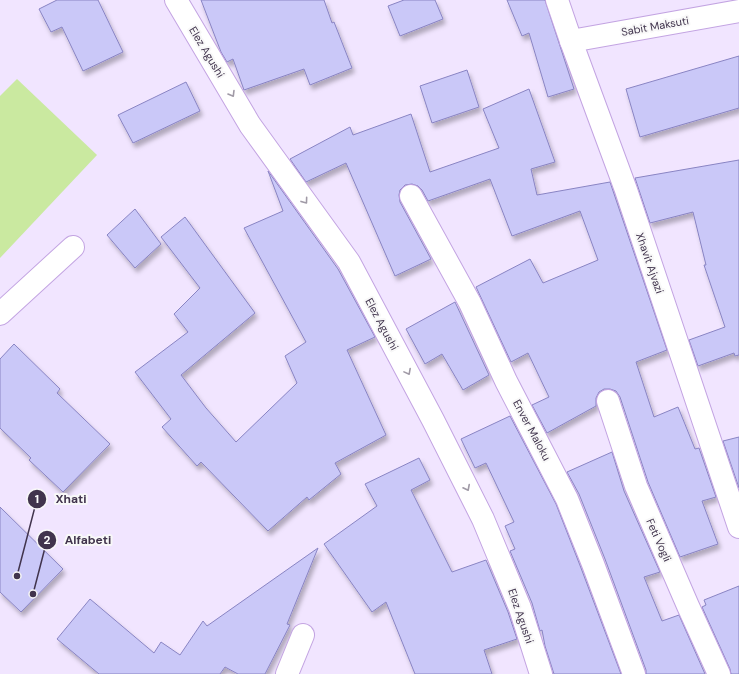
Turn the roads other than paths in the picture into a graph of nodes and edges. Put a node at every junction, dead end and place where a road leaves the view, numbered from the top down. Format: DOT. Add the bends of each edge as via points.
graph roads {
  1 [pos="176,0"];
  2 [pos="557,0"];
  3 [pos="739,11"];
  4 [pos="571,41"];
  5 [pos="411,196"];
  6 [pos="73,247"];
  7 [pos="0,314"];
  8 [pos="608,402"];
  9 [pos="739,527"];
  10 [pos="303,635"];
  11 [pos="287,674"];
  12 [pos="541,674"];
  13 [pos="634,674"];
  14 [pos="719,674"];
  1 -- 12 [label="street, Elez Agushi, one-way" via="250,125 349,262 483,518 520,608"];
  2 -- 4 [label="street, Xhavit Ajvazi"];
  3 -- 4 [label="street, Sabit Maksuti"];
  4 -- 9 [label="street, Xhavit Ajvazi" via="626,190"];
  5 -- 13 [label="street, Enver Maloku" via="470,303 506,381 567,499"];
  6 -- 7 [label="street"];
  8 -- 14 [label="street, Feti Vogli" via="636,486"];
  10 -- 11 [label="street"];
}
